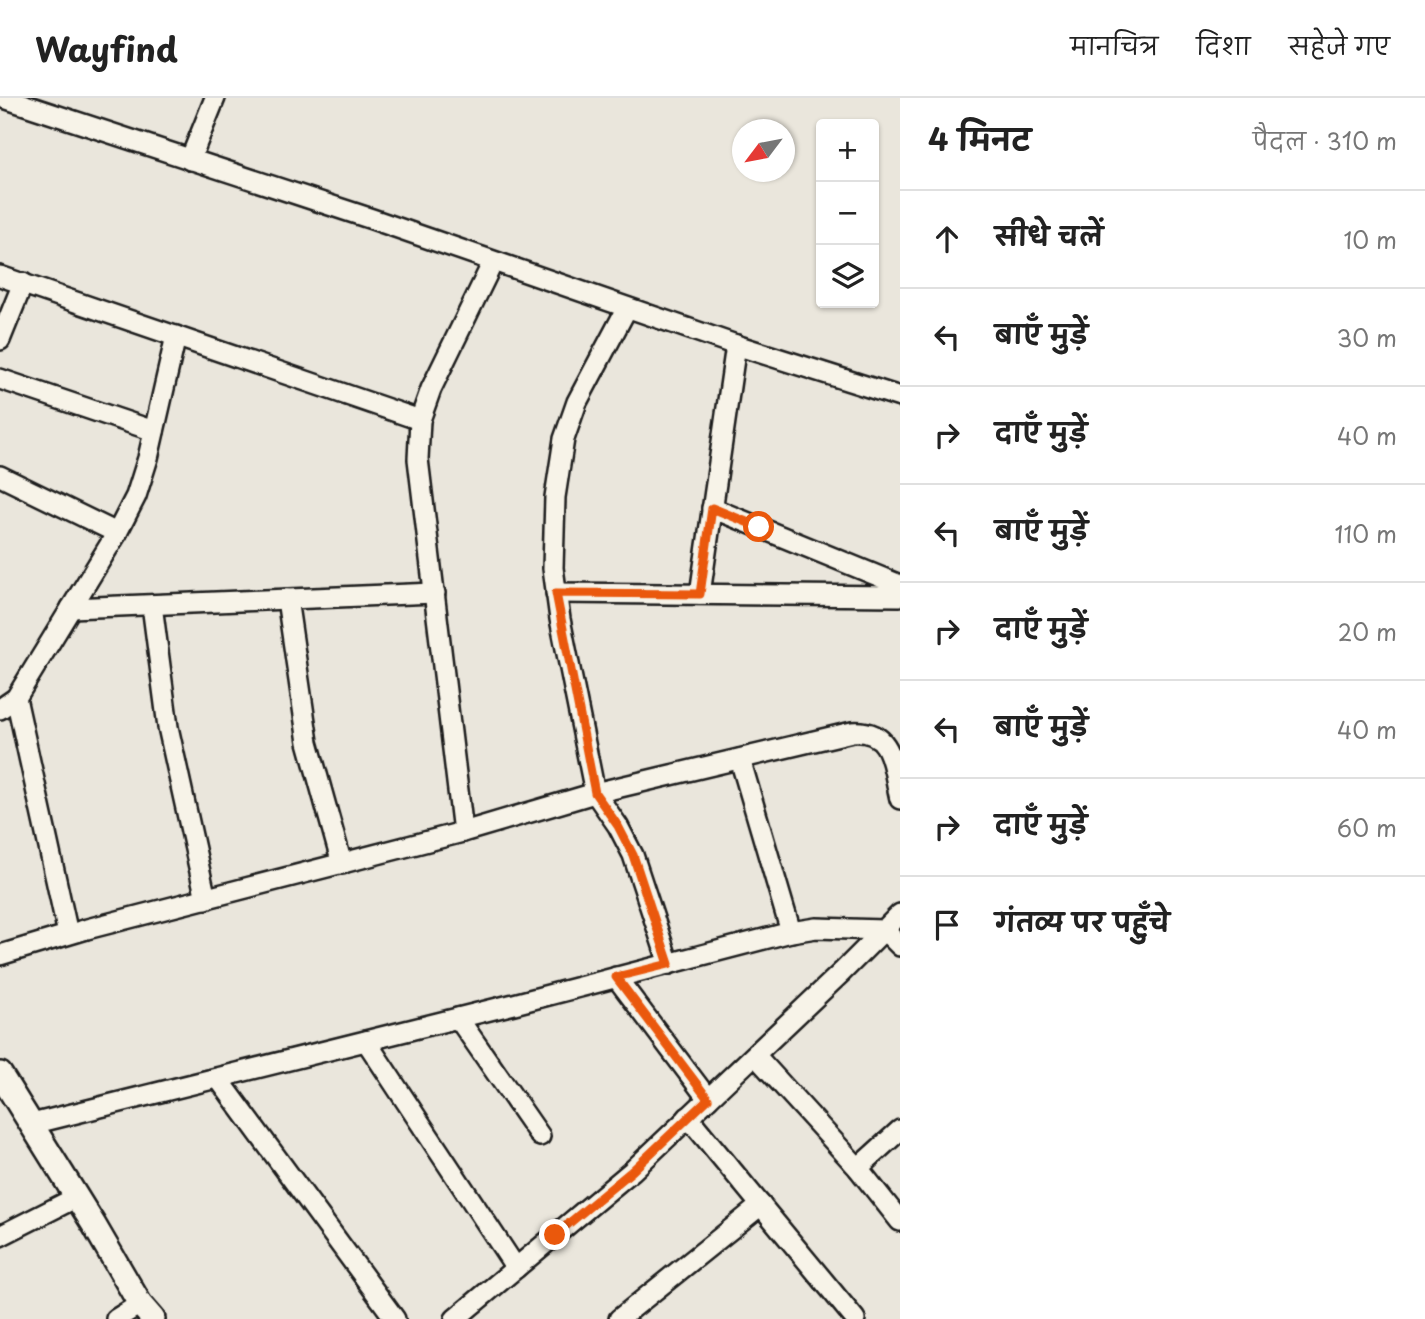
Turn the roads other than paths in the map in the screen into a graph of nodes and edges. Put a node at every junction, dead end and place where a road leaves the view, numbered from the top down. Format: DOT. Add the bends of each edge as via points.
graph roads {
  1 [pos="215,98"];
  2 [pos="2,100"];
  3 [pos="190,160"];
  4 [pos="493,262"];
  5 [pos="0,276"];
  6 [pos="23,284"];
  7 [pos="627,308"];
  8 [pos="176,336"];
  9 [pos="0,340"];
  10 [pos="736,345"];
  11 [pos="0,379"];
  12 [pos="900,397"];
  13 [pos="420,420"];
  14 [pos="154,431"];
  15 [pos="0,476"];
  16 [pos="712,508"];
  17 [pos="117,533"];
  18 [pos="900,585"];
  19 [pos="435,593"];
  20 [pos="556,593"];
  21 [pos="700,594"];
  22 [pos="900,596"];
  23 [pos="287,599"];
  24 [pos="152,605"];
  25 [pos="71,608"];
  26 [pos="8,704"];
  27 [pos="740,759"];
  28 [pos="595,793"];
  29 [pos="900,799"];
  30 [pos="463,832"];
  31 [pos="342,864"];
  32 [pos="206,899"];
  33 [pos="900,914"];
  34 [pos="884,930"];
  35 [pos="791,932"];
  36 [pos="68,934"];
  37 [pos="900,946"];
  38 [pos="0,955"];
  39 [pos="669,964"];
  40 [pos="616,977"];
  41 [pos="458,1018"];
  42 [pos="366,1041"];
  43 [pos="755,1055"];
  44 [pos="0,1074"];
  45 [pos="218,1078"];
  46 [pos="708,1099"];
  47 [pos="688,1117"];
  48 [pos="32,1125"];
  49 [pos="900,1130"];
  50 [pos="540,1136"];
  51 [pos="858,1168"];
  52 [pos="77,1196"];
  53 [pos="761,1205"];
  54 [pos="900,1221"];
  55 [pos="0,1236"];
  56 [pos="516,1268"];
  57 [pos="147,1311"];
  58 [pos="465,1316"];
  59 [pos="116,1319"];
  60 [pos="395,1319"];
  61 [pos="619,1319"];
  62 [pos="855,1319"];
  1 -- 3 [label="street"];
  2 -- 3 [label="street"];
  3 -- 4 [label="street"];
  4 -- 7 [label="street"];
  4 -- 13 [label="street" via="430,389"];
  5 -- 6 [label="street"];
  6 -- 8 [label="street"];
  6 -- 9 [label="street"];
  7 -- 10 [label="street"];
  7 -- 20 [label="street" via="577,402 564,439 555,497"];
  8 -- 13 [label="street"];
  8 -- 14 [label="street"];
  10 -- 12 [label="street"];
  10 -- 16 [label="street"];
  11 -- 14 [label="street"];
  13 -- 19 [label="street" via="418,459"];
  14 -- 17 [label="street" via="136,496"];
  15 -- 17 [label="street"];
  16 -- 18 [label="street"];
  16 -- 21 [label="street"];
  17 -- 25 [label="street"];
  19 -- 23 [label="street"];
  19 -- 30 [label="street"];
  20 -- 21 [label="street"];
  20 -- 28 [label="street"];
  21 -- 22 [label="street"];
  23 -- 24 [label="street"];
  23 -- 31 [label="street" via="308,742"];
  24 -- 25 [label="street"];
  24 -- 32 [label="street" via="168,727"];
  25 -- 26 [label="street"];
  26 -- 36 [label="street"];
  27 -- 28 [label="street"];
  27 -- 29 [label="street" via="866,731 887,746"];
  27 -- 35 [label="street"];
  28 -- 30 [label="street"];
  28 -- 39 [label="street" via="633,855"];
  30 -- 31 [label="street"];
  31 -- 32 [label="street"];
  32 -- 36 [label="street"];
  33 -- 34 [label="street"];
  34 -- 35 [label="street"];
  34 -- 37 [label="street"];
  34 -- 43 [label="street"];
  35 -- 39 [label="street"];
  36 -- 38 [label="street"];
  39 -- 40 [label="street"];
  40 -- 41 [label="street"];
  40 -- 46 [label="street"];
  41 -- 42 [label="street"];
  41 -- 50 [label="street"];
  42 -- 45 [label="street"];
  42 -- 56 [label="street"];
  43 -- 46 [label="street"];
  43 -- 51 [label="street"];
  44 -- 48 [label="street"];
  45 -- 48 [label="street"];
  45 -- 60 [label="street"];
  46 -- 47 [label="street"];
  47 -- 53 [label="street"];
  47 -- 56 [label="street" via="632,1171"];
  48 -- 52 [label="street"];
  49 -- 51 [label="street"];
  51 -- 54 [label="street"];
  52 -- 55 [label="street"];
  52 -- 57 [label="street"];
  53 -- 61 [label="street"];
  53 -- 62 [label="street"];
  56 -- 58 [label="street"];
  57 -- 59 [label="street"];
}
